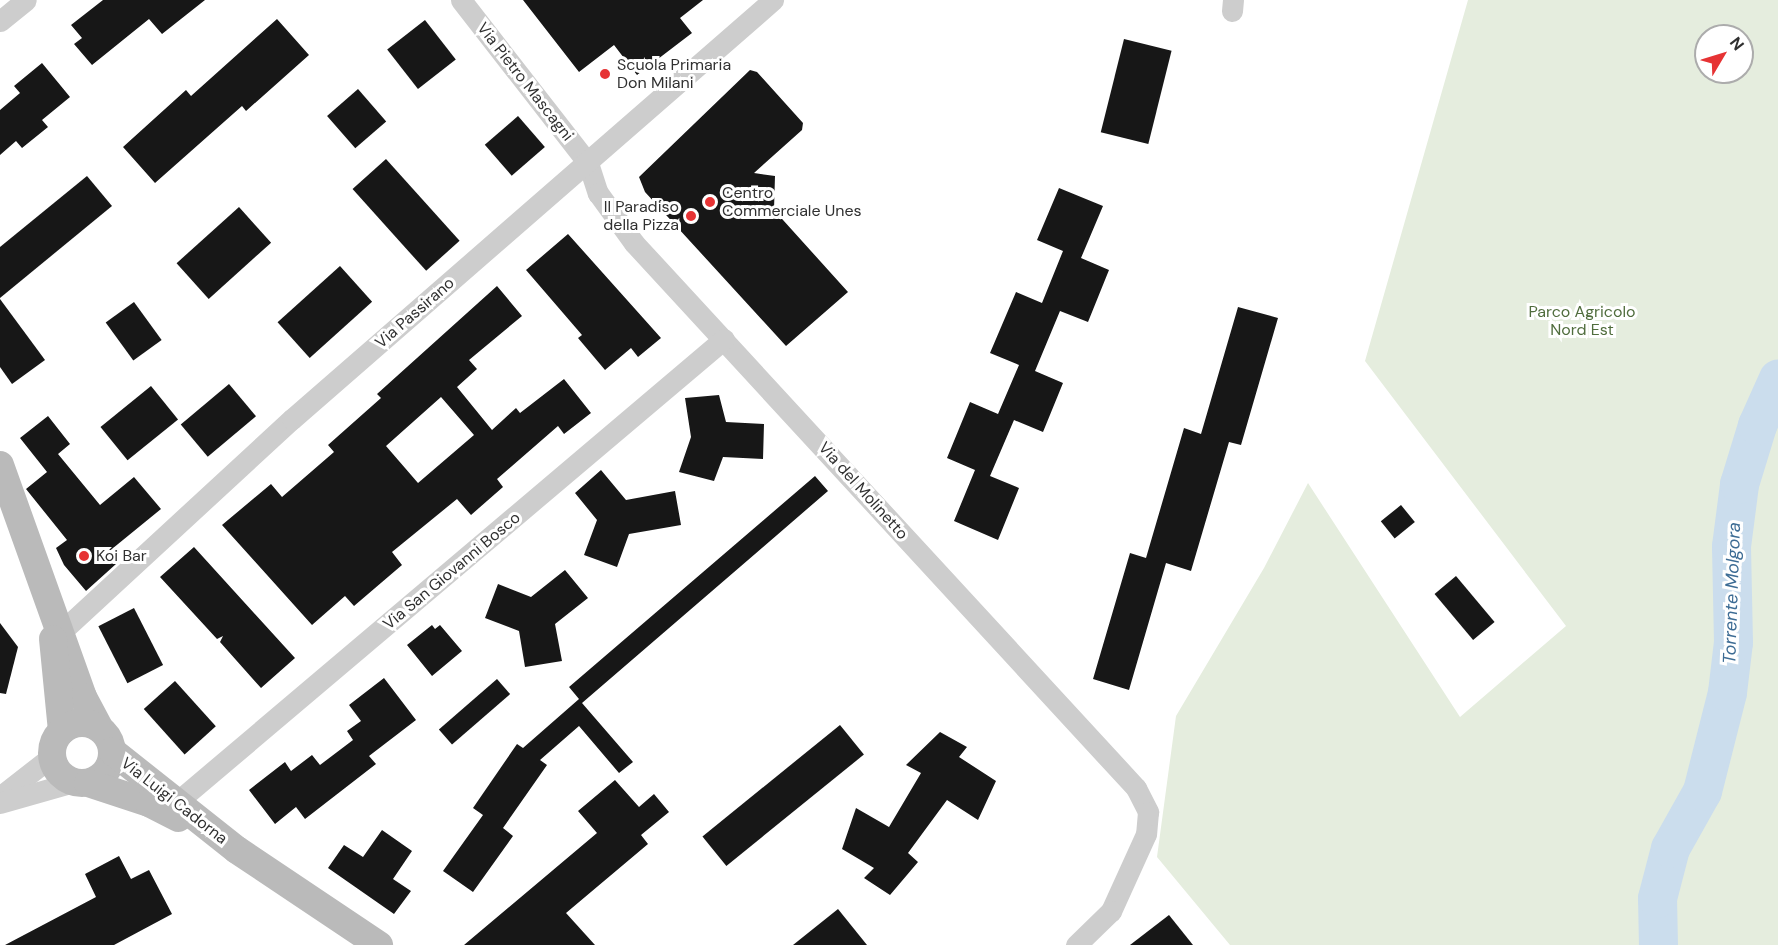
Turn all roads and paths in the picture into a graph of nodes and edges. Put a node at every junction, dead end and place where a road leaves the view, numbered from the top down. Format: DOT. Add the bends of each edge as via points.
graph roads {
  1 [pos="26,0"];
  2 [pos="461,0"];
  3 [pos="773,0"];
  4 [pos="0,21"];
  5 [pos="588,164"];
  6 [pos="724,339"];
  7 [pos="0,465"];
  8 [pos="57,621"];
  9 [pos="106,740"];
  10 [pos="57,743"];
  11 [pos="80,783"];
  12 [pos="0,797"];
  13 [pos="178,801"];
  14 [pos="0,803"];
  15 [pos="237,850"];
  16 [pos="379,945"];
  17 [pos="1076,945"];
  1 -- 4 [label="street"];
  2 -- 5 [label="street, Via Pietro Mascagni"];
  3 -- 5 [label="street, Via Passirano"];
  5 -- 6 [label="street, Via del Molinetto" via="598,193 634,243"];
  5 -- 8 [label="street, Via Passirano"];
  6 -- 13 [label="street, Via San Giovanni Bosco"];
  6 -- 17 [label="street, Via del Molinetto" via="1136,788 1148,812 1146,834 1112,911"];
  7 -- 8 [label="street"];
  8 -- 9 [label="street" via="83,697"];
  8 -- 10 [label="street"];
  9 -- 10 [label="street" via="81,723"];
  9 -- 11 [label="street" via="108,768"];
  9 -- 13 [label="street, Via Luigi Cadorna"];
  10 -- 11 [label="street" via="58,772"];
  10 -- 12 [label="street"];
  11 -- 14 [label="street"];
  11 -- 15 [label="street, Via Luigi Cadorna" via="148,803"];
  13 -- 15 [label="street, Via Luigi Cadorna"];
  15 -- 16 [label="street, Via Luigi Cadorna"];
}
